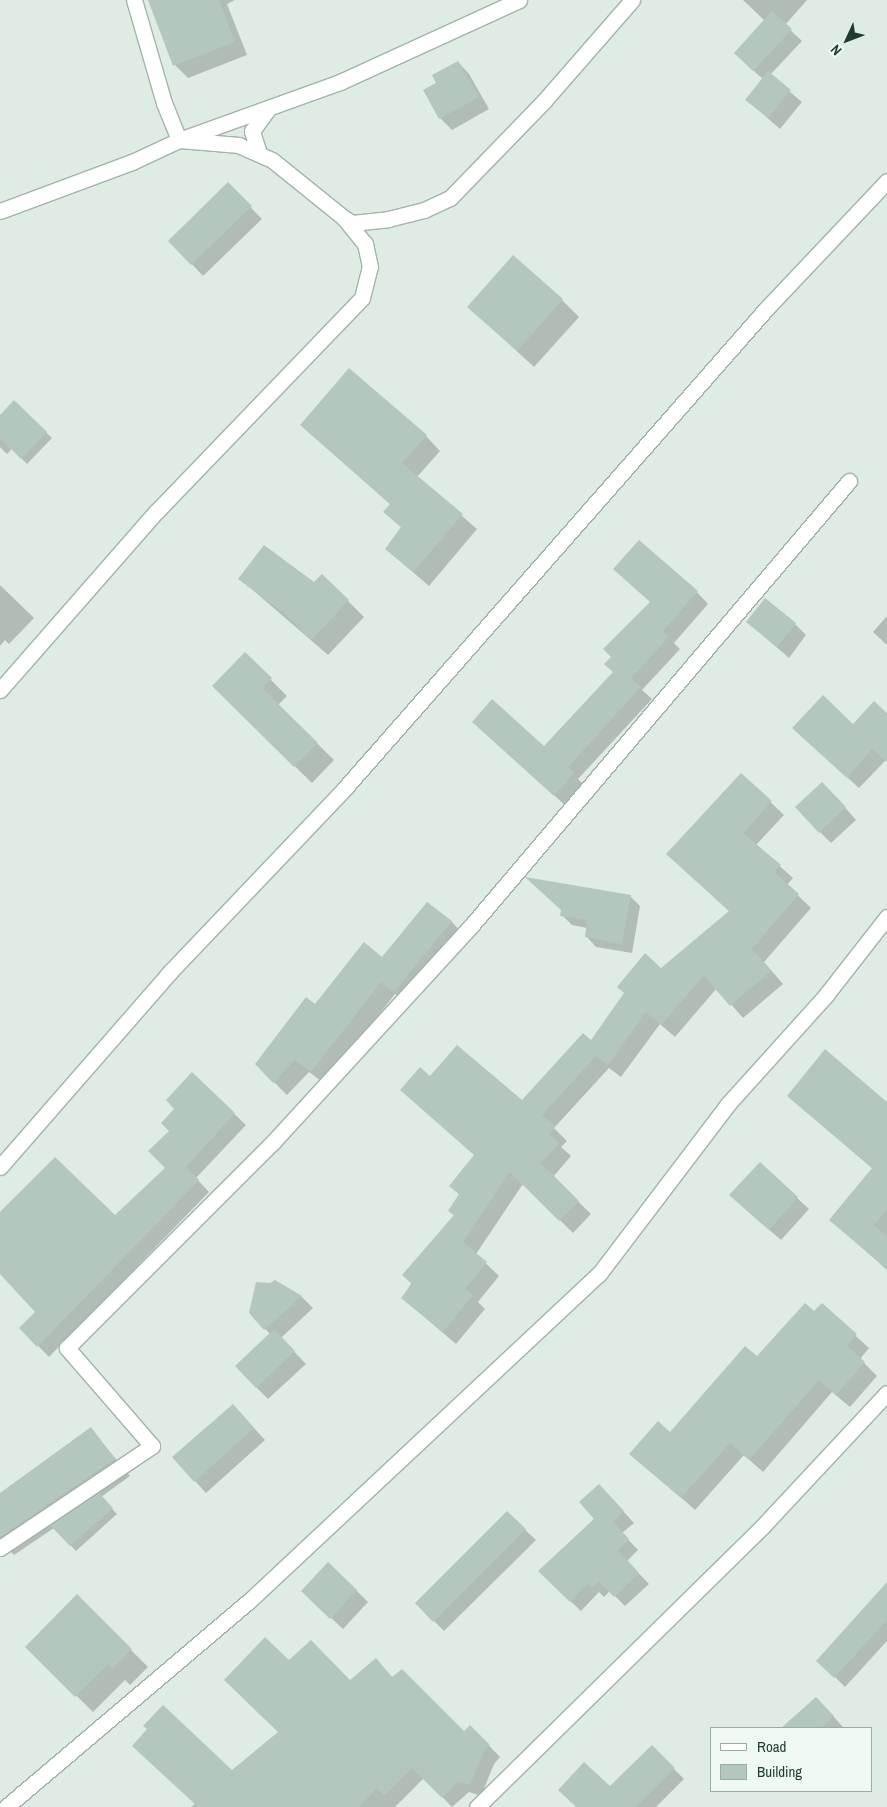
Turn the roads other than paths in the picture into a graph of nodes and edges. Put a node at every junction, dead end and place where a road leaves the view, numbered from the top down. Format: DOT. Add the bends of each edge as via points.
graph roads {
  1 [pos="134,0"];
  2 [pos="519,0"];
  3 [pos="632,0"];
  4 [pos="271,107"];
  5 [pos="178,140"];
  6 [pos="259,152"];
  7 [pos="887,182"];
  8 [pos="0,211"];
  9 [pos="344,218"];
  10 [pos="849,481"];
  11 [pos="0,690"];
  12 [pos="887,917"];
  13 [pos="0,1167"];
  14 [pos="887,1393"];
  15 [pos="0,1548"];
  16 [pos="6,1807"];
  17 [pos="477,1807"];
  1 -- 5 [label="street"];
  2 -- 4 [label="street" via="340,82"];
  3 -- 9 [label="street" via="544,101 450,198 424,210 388,219 352,222"];
  4 -- 5 [label="street"];
  4 -- 6 [label="street" via="262,114 252,131"];
  5 -- 6 [label="street" via="215,141"];
  5 -- 8 [label="street" via="132,162"];
  6 -- 9 [label="street"];
  7 -- 13 [label="street" via="766,309 345,788 170,972"];
  9 -- 11 [label="street" via="365,244 370,267 362,298 156,512"];
  10 -- 15 [label="street" via="470,926 274,1140 67,1348 152,1446"];
  12 -- 16 [label="street" via="826,995 728,1104 598,1274 248,1602"];
  14 -- 17 [label="street" via="762,1527"];
}
